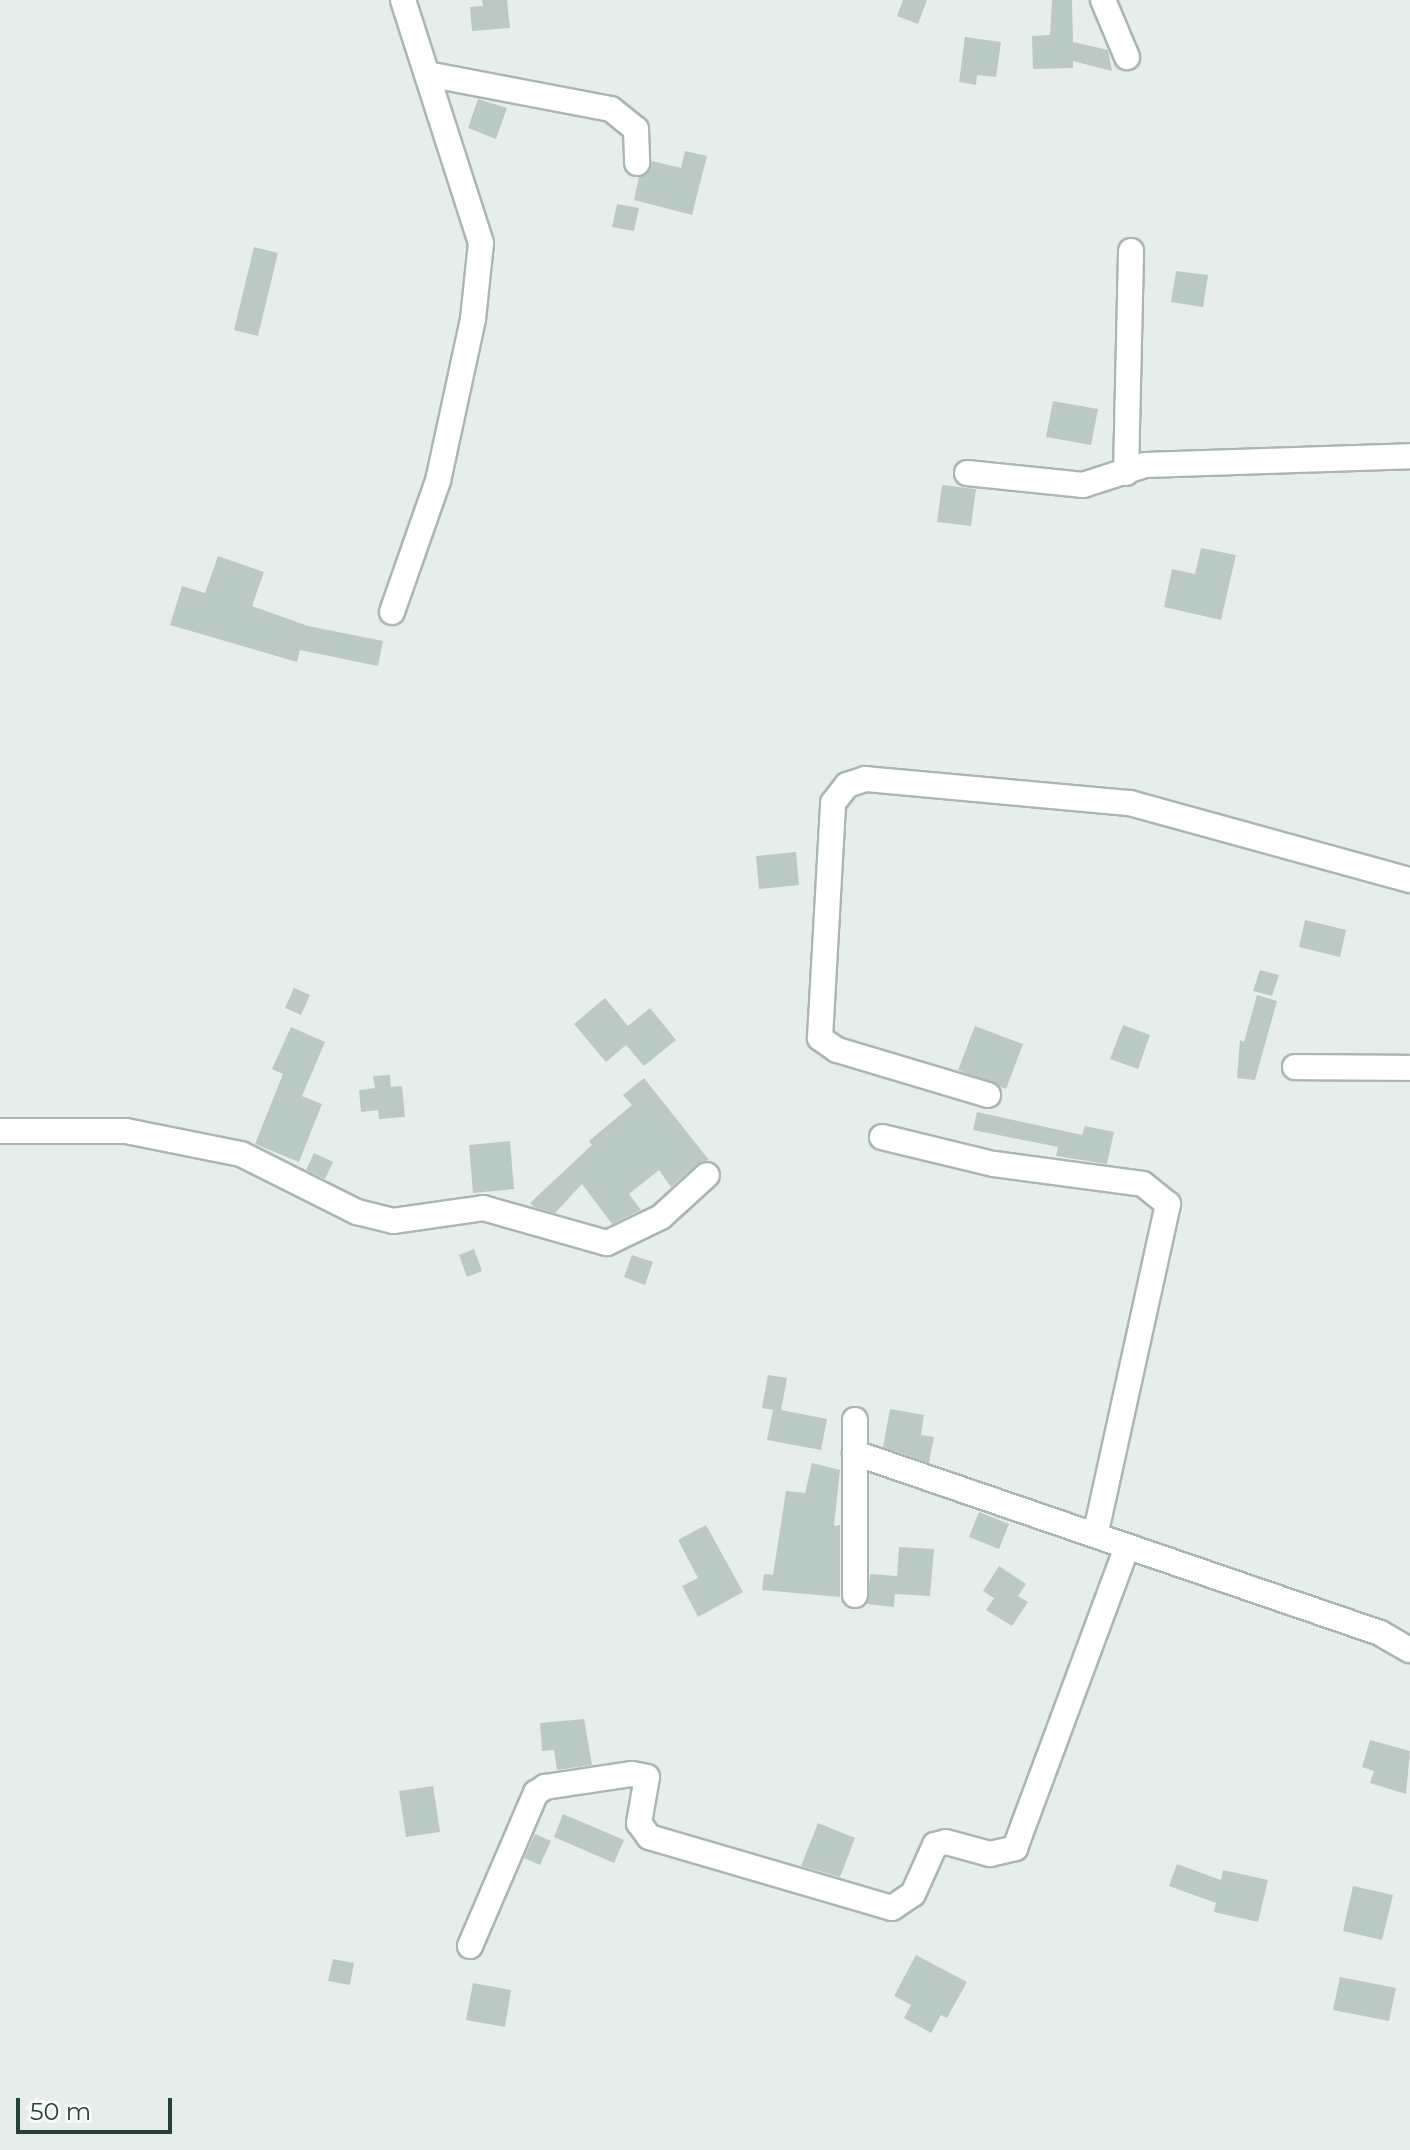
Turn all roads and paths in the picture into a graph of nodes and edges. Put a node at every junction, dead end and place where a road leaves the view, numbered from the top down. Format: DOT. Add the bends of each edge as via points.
graph roads {
  1 [pos="403,0"];
  2 [pos="1103,0"];
  3 [pos="1127,57"];
  4 [pos="427,74"];
  5 [pos="637,163"];
  6 [pos="1131,251"];
  7 [pos="1410,456"];
  8 [pos="967,473"];
  9 [pos="1126,473"];
  10 [pos="392,612"];
  11 [pos="1410,880"];
  12 [pos="1295,1067"];
  13 [pos="1410,1068"];
  14 [pos="988,1095"];
  15 [pos="0,1131"];
  16 [pos="882,1137"];
  17 [pos="707,1175"];
  18 [pos="855,1420"];
  19 [pos="855,1453"];
  20 [pos="1095,1535"];
  21 [pos="1127,1547"];
  22 [pos="855,1595"];
  23 [pos="1410,1650"];
  24 [pos="470,1946"];
  1 -- 4 [label="street"];
  2 -- 3 [label="street"];
  4 -- 5 [label="street" via="611,109 636,129"];
  4 -- 10 [label="street" via="481,243 473,319 438,481"];
  6 -- 9 [label="street"];
  7 -- 9 [label="street" via="1212,460 1145,465"];
  8 -- 9 [label="street" via="1083,485"];
  11 -- 14 [label="street" via="1130,803 865,779 847,785 833,803 820,1038 837,1050"];
  12 -- 13 [label="street"];
  15 -- 17 [label="street" via="126,1131 241,1154 357,1212 393,1221 483,1208 607,1243 661,1217"];
  16 -- 20 [label="street" via="994,1164 1143,1184 1168,1204"];
  18 -- 19 [label="street"];
  19 -- 20 [label="street"];
  19 -- 22 [label="street"];
  20 -- 21 [label="street"];
  21 -- 23 [label="street" via="1380,1633"];
  21 -- 24 [label="street" via="1015,1848 990,1854 946,1842 935,1845 913,1894 892,1908 649,1837 639,1823 647,1777 632,1774 545,1787 536,1793"];
}
